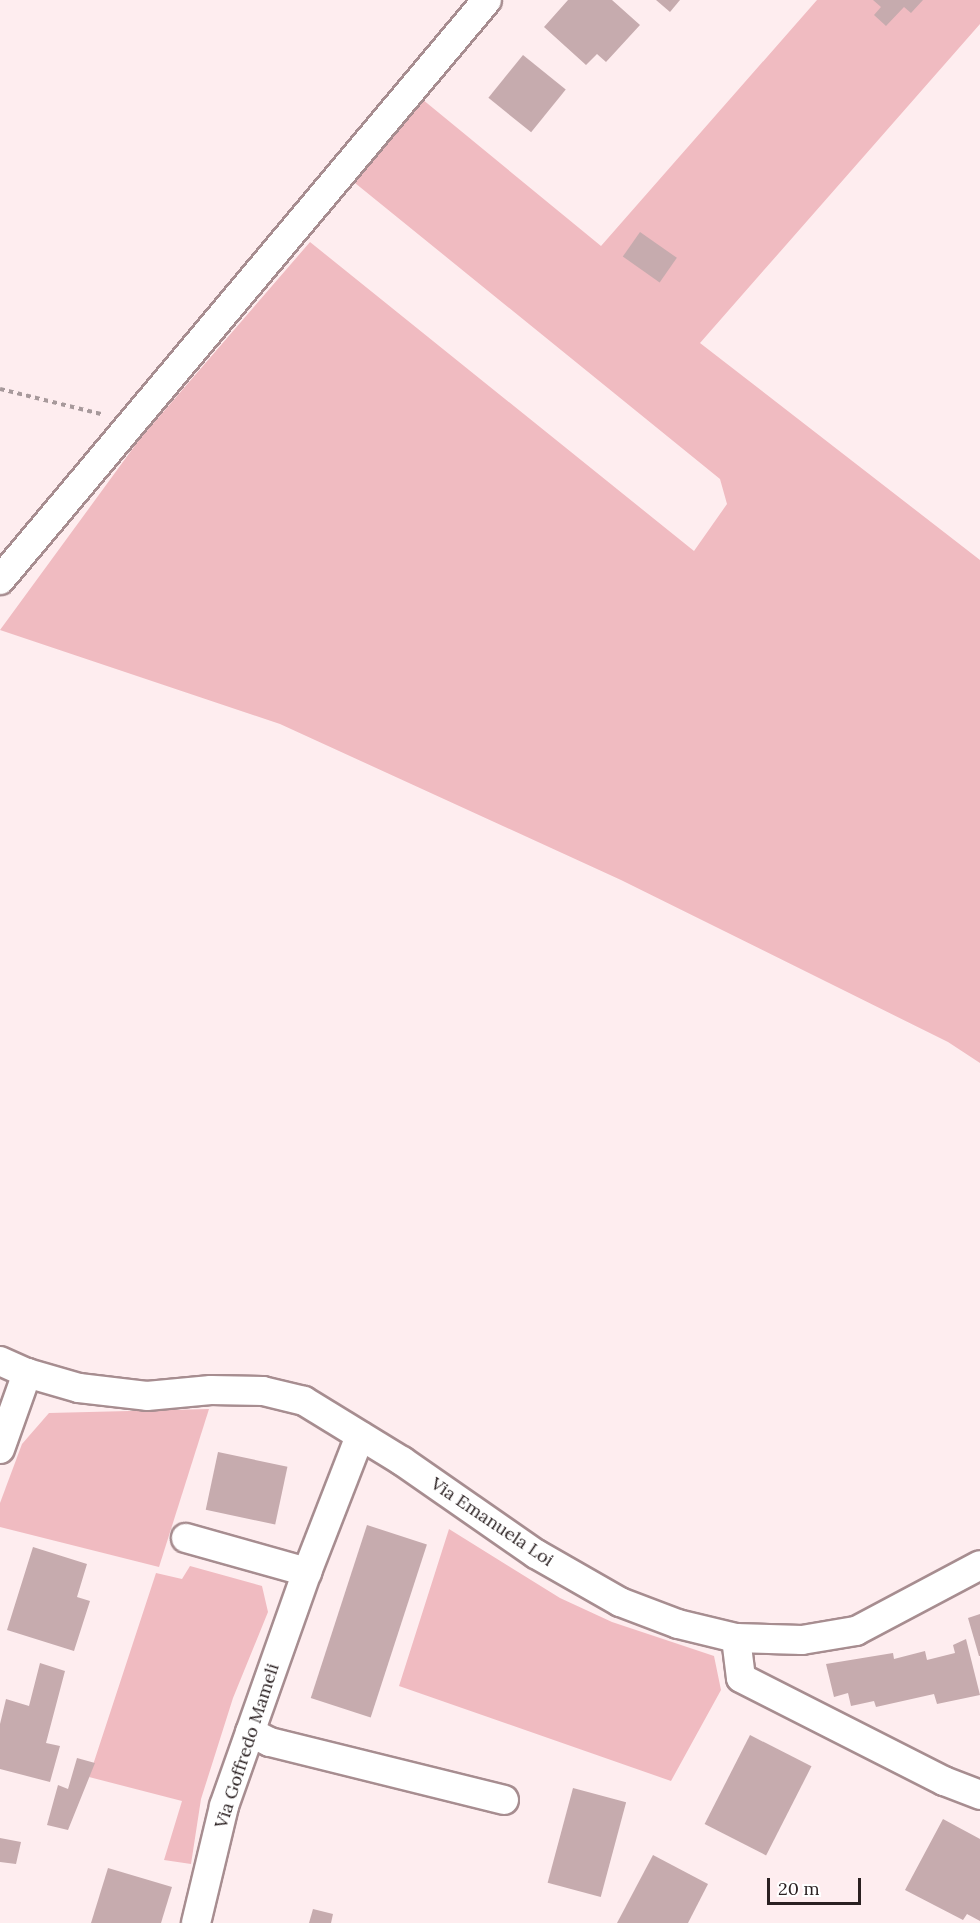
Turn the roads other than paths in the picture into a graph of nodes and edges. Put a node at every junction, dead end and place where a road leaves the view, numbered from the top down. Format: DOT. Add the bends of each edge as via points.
graph roads {
  1 [pos="487,0"];
  2 [pos="0,580"];
  3 [pos="0,1361"];
  4 [pos="27,1374"];
  5 [pos="360,1436"];
  6 [pos="0,1449"];
  7 [pos="186,1538"];
  8 [pos="980,1565"];
  9 [pos="307,1572"];
  10 [pos="736,1638"];
  11 [pos="250,1732"];
  12 [pos="980,1795"];
  13 [pos="504,1800"];
  14 [pos="196,1923"];
  1 -- 2 [label="street"];
  3 -- 4 [label="street, Via Emanuela Loi"];
  4 -- 5 [label="street, Via Emanuela Loi" via="79,1388 147,1396 211,1390 263,1391 304,1401"];
  4 -- 6 [label="street"];
  5 -- 9 [label="street, Via Goffredo Mameli"];
  5 -- 10 [label="street, Via Emanuela Loi" via="536,1554 620,1602 678,1624"];
  7 -- 9 [label="street"];
  8 -- 10 [label="street, Via Emanuela Loi" via="856,1631 802,1640"];
  9 -- 11 [label="street, Via Goffredo Mameli"];
  10 -- 12 [label="street" via="741,1678 944,1781"];
  11 -- 13 [label="street" via="270,1742"];
  11 -- 14 [label="street, Via Goffredo Mameli" via="224,1806"];
}
